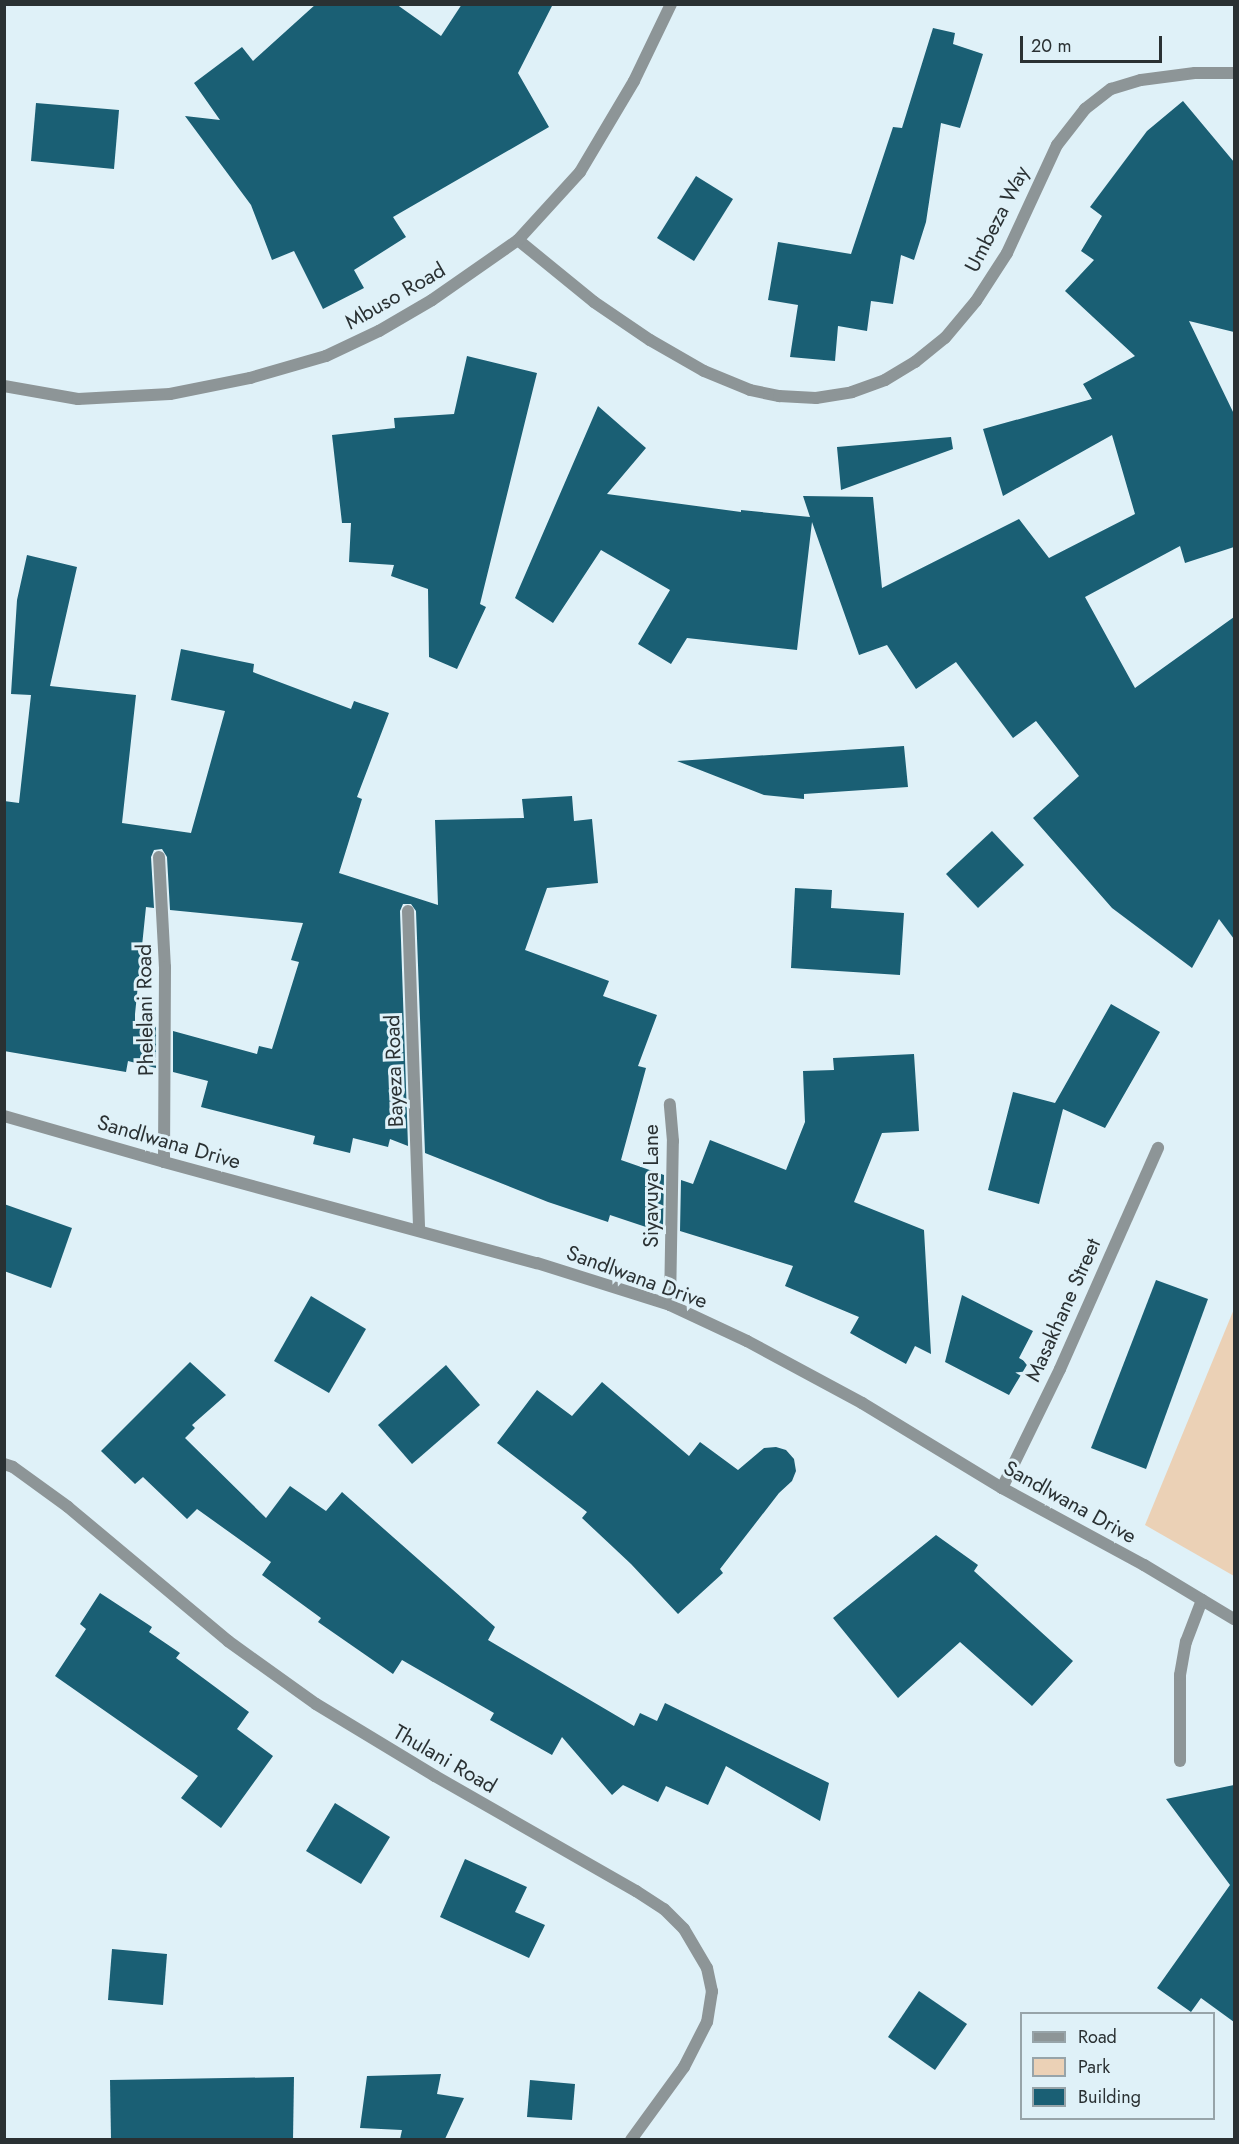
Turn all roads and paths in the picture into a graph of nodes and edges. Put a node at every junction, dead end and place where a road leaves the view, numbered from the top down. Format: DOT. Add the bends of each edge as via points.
graph roads {
  1 [pos="671,4"];
  2 [pos="1234,74"];
  3 [pos="518,240"];
  4 [pos="4,387"];
  5 [pos="159,857"];
  6 [pos="408,911"];
  7 [pos="670,1104"];
  8 [pos="4,1116"];
  9 [pos="1158,1148"];
  10 [pos="164,1162"];
  11 [pos="419,1230"];
  12 [pos="669,1305"];
  13 [pos="4,1464"];
  14 [pos="1002,1488"];
  15 [pos="1202,1600"];
  16 [pos="1234,1619"];
  17 [pos="1180,1761"];
  18 [pos="632,2139"];
  1 -- 3 [label="street, Mbuso Road" via="634,81 580,172"];
  2 -- 3 [label="street, Umbeza Way" via="1195,73 1141,80 1111,89 1085,109 1057,146 1007,253 976,301 945,338 915,362 885,380 852,392 816,398 779,396 750,390 704,371 594,302"];
  3 -- 4 [label="street, Mbuso Road" via="441,294 379,331 326,356 250,378 170,394 78,399"];
  5 -- 10 [label="street, Phelelani Road" via="165,968"];
  6 -- 11 [label="street, Bayeza Road"];
  7 -- 12 [label="street, Siyavuya Lane" via="673,1142"];
  8 -- 10 [label="street, Sandlwana Drive"];
  9 -- 14 [label="street, Masakhane Street" via="1060,1369"];
  10 -- 11 [label="street, Sandlwana Drive"];
  11 -- 12 [label="street, Sandlwana Drive"];
  12 -- 14 [label="street, Sandlwana Drive" via="747,1341 862,1403"];
  13 -- 18 [label="street, Thulani Road" via="68,1507 228,1641 316,1704 664,1909 684,1929 707,1968 712,1991 707,2022 684,2067"];
  14 -- 15 [label="street, Sandlwana Drive"];
  15 -- 16 [label="street, Sandlwana Drive"];
  15 -- 17 [label="street" via="1186,1642 1180,1675"];
}
